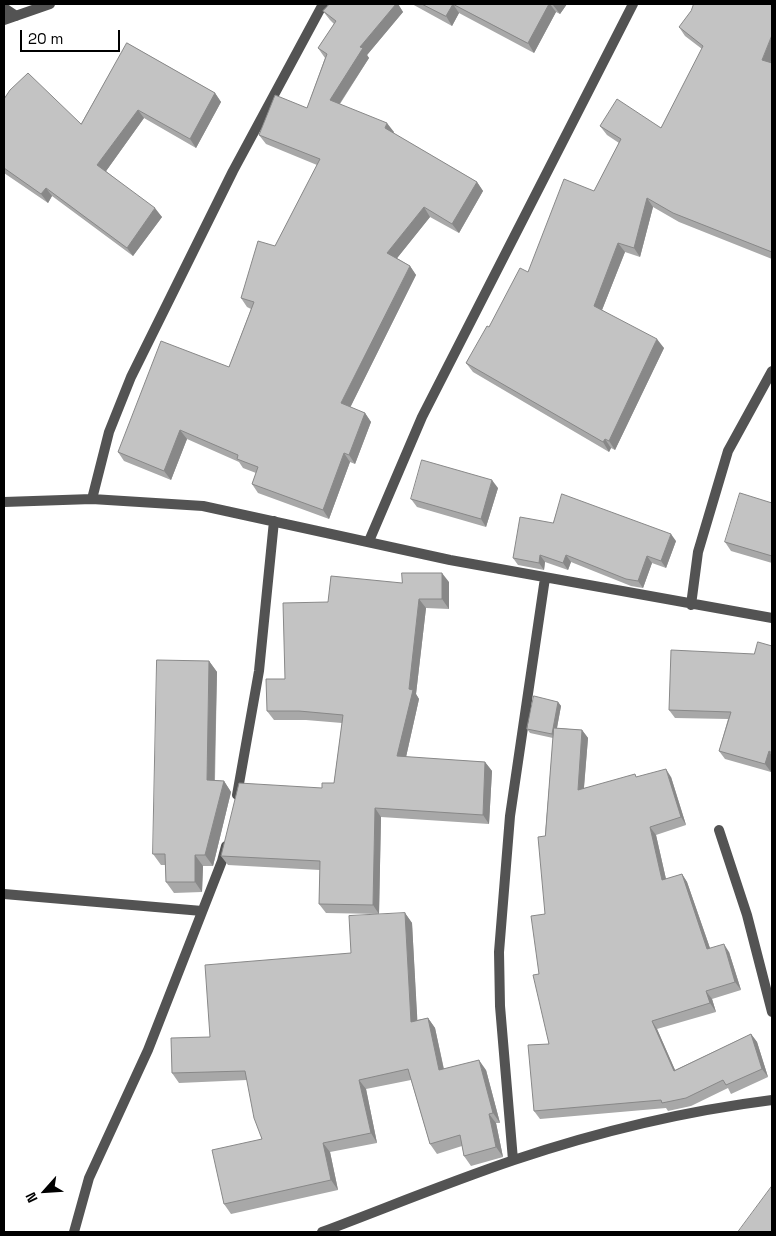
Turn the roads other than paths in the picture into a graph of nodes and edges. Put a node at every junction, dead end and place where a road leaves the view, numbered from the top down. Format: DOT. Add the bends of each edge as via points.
graph roads {
  1 [pos="50,4"];
  2 [pos="323,4"];
  3 [pos="633,4"];
  4 [pos="4,8"];
  5 [pos="16,16"];
  6 [pos="4,20"];
  7 [pos="772,371"];
  8 [pos="92,500"];
  9 [pos="4,502"];
  10 [pos="274,521"];
  11 [pos="369,541"];
  12 [pos="545,578"];
  13 [pos="691,605"];
  14 [pos="772,618"];
  15 [pos="234,808"];
  16 [pos="719,830"];
  17 [pos="228,834"];
  18 [pos="4,894"];
  19 [pos="202,911"];
  20 [pos="772,1012"];
  21 [pos="772,1100"];
  22 [pos="513,1160"];
  23 [pos="74,1232"];
  24 [pos="322,1232"];
  1 -- 5 [label="street"];
  2 -- 8 [label="street" via="233,170 132,377 109,432"];
  3 -- 11 [label="street" via="422,417"];
  4 -- 5 [label="street"];
  5 -- 6 [label="street"];
  7 -- 13 [label="street" via="728,452 698,552"];
  8 -- 9 [label="street"];
  8 -- 10 [label="street" via="203,506"];
  10 -- 11 [label="street"];
  10 -- 15 [label="street" via="259,671"];
  11 -- 12 [label="street"];
  12 -- 13 [label="street"];
  12 -- 22 [label="street" via="510,816 499,952 500,1006"];
  13 -- 14 [label="street"];
  16 -- 20 [label="street" via="747,915"];
  17 -- 19 [label="street" via="222,861"];
  18 -- 19 [label="street"];
  19 -- 23 [label="street" via="148,1050 89,1178"];
  21 -- 22 [label="street" via="642,1124"];
  22 -- 24 [label="street"];
}
